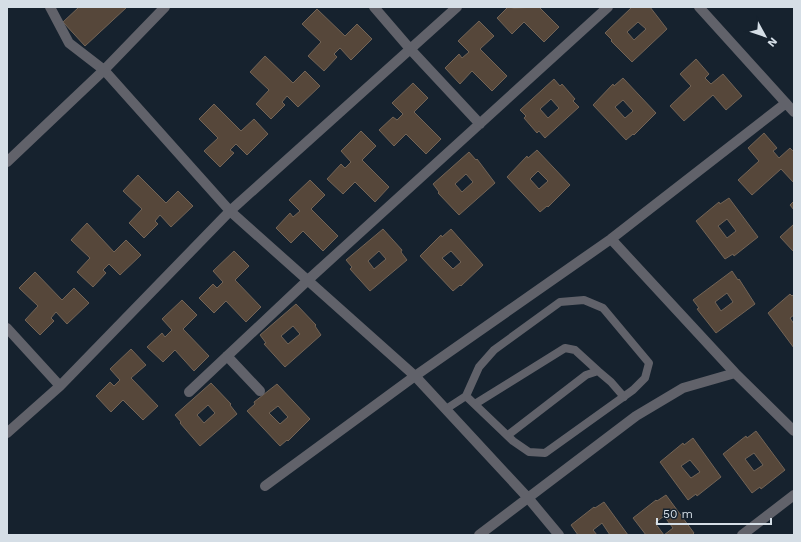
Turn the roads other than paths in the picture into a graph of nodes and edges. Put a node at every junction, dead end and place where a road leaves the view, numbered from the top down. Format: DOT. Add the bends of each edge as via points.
graph roads {
  1 [pos="50,7"];
  2 [pos="165,7"];
  3 [pos="374,7"];
  4 [pos="457,7"];
  5 [pos="608,7"];
  6 [pos="699,7"];
  7 [pos="411,50"];
  8 [pos="104,70"];
  9 [pos="786,103"];
  10 [pos="794,112"];
  11 [pos="480,124"];
  12 [pos="7,162"];
  13 [pos="230,211"];
  14 [pos="611,239"];
  15 [pos="308,280"];
  16 [pos="7,328"];
  17 [pos="227,356"];
  18 [pos="598,371"];
  19 [pos="735,373"];
  20 [pos="415,376"];
  21 [pos="60,386"];
  22 [pos="189,392"];
  23 [pos="260,392"];
  24 [pos="466,396"];
  25 [pos="624,397"];
  26 [pos="475,404"];
  27 [pos="446,409"];
  28 [pos="794,431"];
  29 [pos="7,432"];
  30 [pos="508,435"];
  31 [pos="265,486"];
  32 [pos="794,495"];
  33 [pos="529,499"];
  34 [pos="480,535"];
  35 [pos="559,535"];
  36 [pos="742,535"];
  1 -- 8 [label="street" via="69,43"];
  2 -- 8 [label="street"];
  3 -- 7 [label="street"];
  4 -- 7 [label="street"];
  5 -- 11 [label="street"];
  6 -- 9 [label="street"];
  7 -- 11 [label="street"];
  7 -- 13 [label="street"];
  8 -- 12 [label="street"];
  8 -- 13 [label="street"];
  9 -- 10 [label="street"];
  9 -- 14 [label="street"];
  11 -- 15 [label="street"];
  13 -- 15 [label="street"];
  13 -- 21 [label="street"];
  14 -- 19 [label="street"];
  14 -- 20 [label="street"];
  15 -- 17 [label="street"];
  15 -- 20 [label="street"];
  16 -- 21 [label="street"];
  17 -- 22 [label="street"];
  17 -- 23 [label="street"];
  18 -- 25 [label="lane"];
  18 -- 26 [label="lane" via="575,350 565,348"];
  18 -- 30 [label="lane" via="586,375"];
  19 -- 28 [label="street"];
  19 -- 33 [label="street" via="683,388 636,416"];
  20 -- 27 [label="street"];
  20 -- 31 [label="street"];
  21 -- 29 [label="street"];
  24 -- 25 [label="lane" via="479,367 494,350 560,302 584,300 603,308 649,363 645,378"];
  24 -- 26 [label="lane"];
  24 -- 27 [label="lane"];
  25 -- 30 [label="lane" via="545,453 530,452"];
  26 -- 30 [label="lane"];
  27 -- 33 [label="street"];
  32 -- 36 [label="street"];
  33 -- 34 [label="street"];
  33 -- 35 [label="street"];
}
